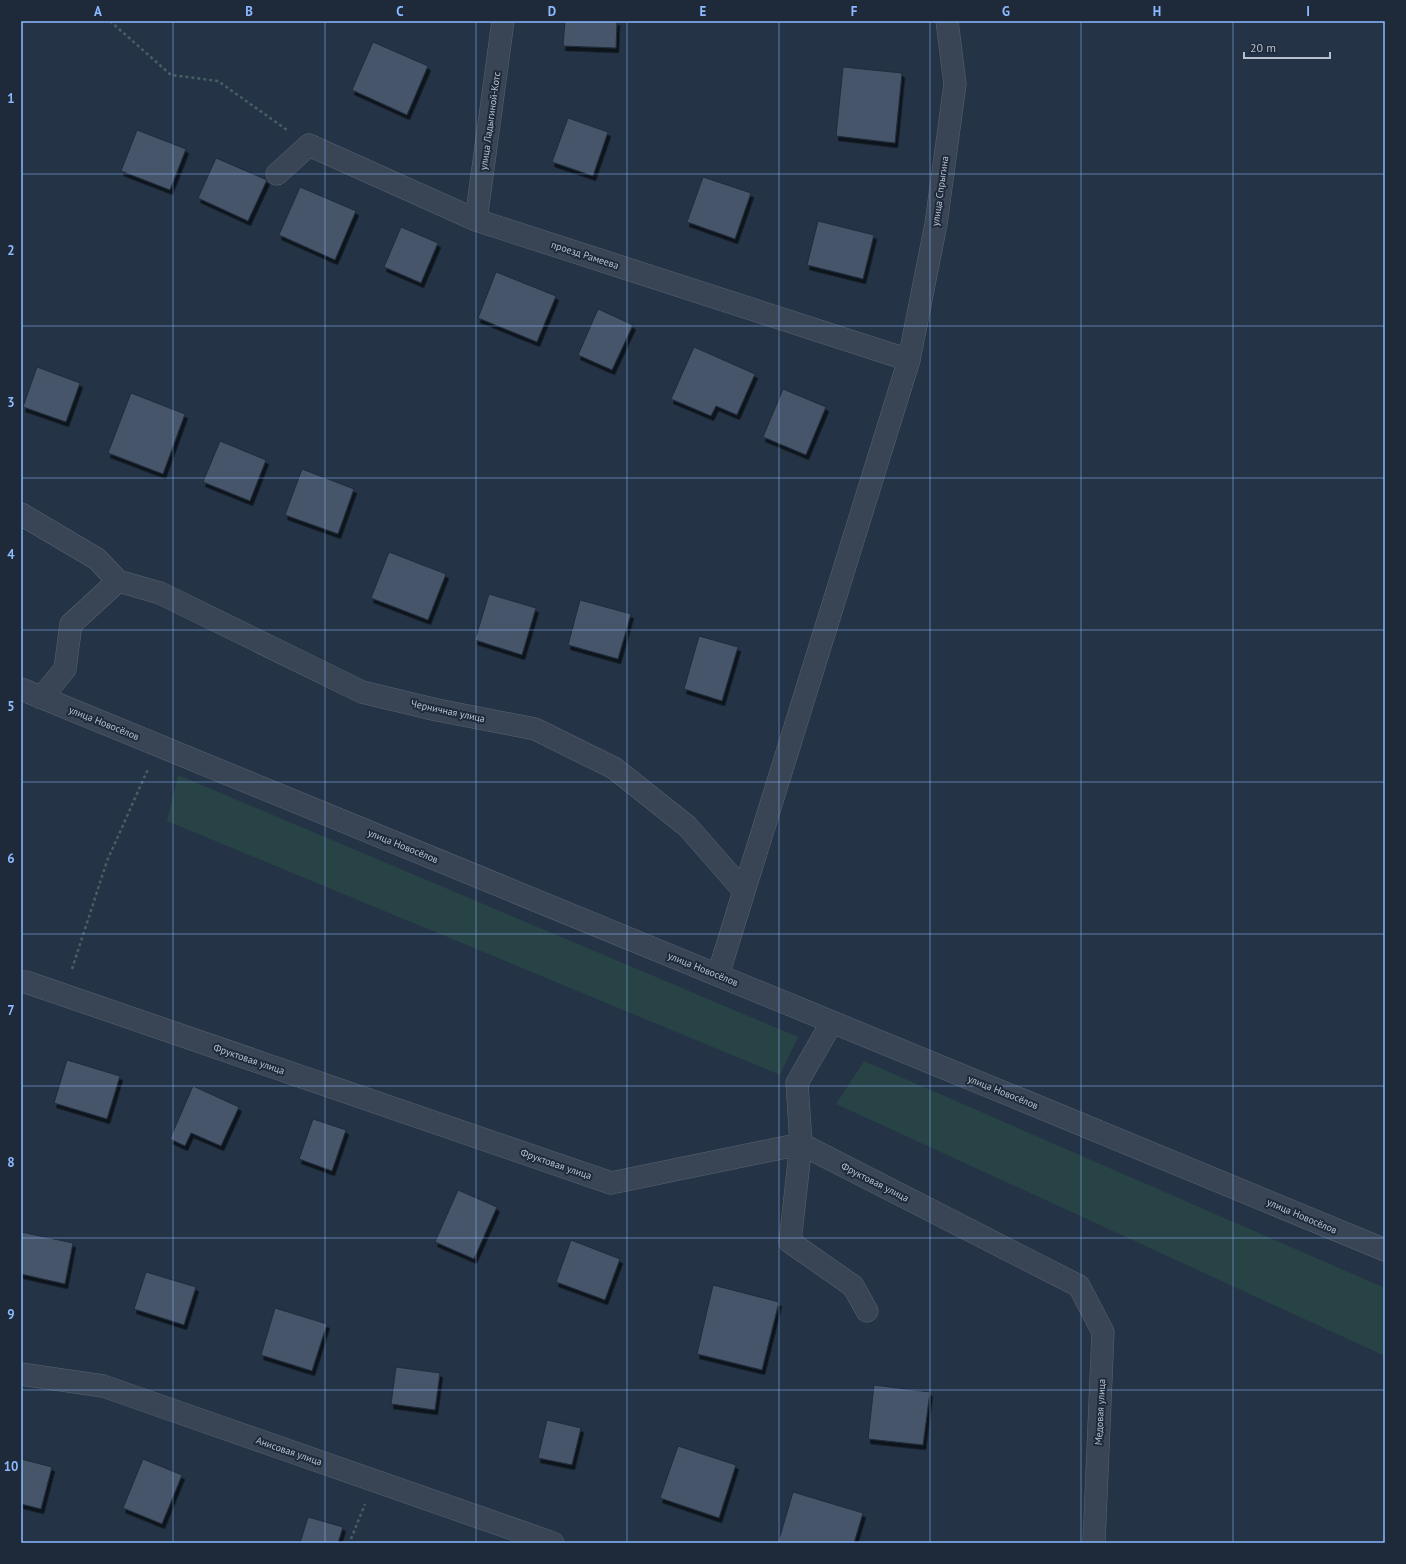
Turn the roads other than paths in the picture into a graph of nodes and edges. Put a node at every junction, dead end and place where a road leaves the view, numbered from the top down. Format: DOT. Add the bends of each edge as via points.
graph roads {
  1 [pos="503,21"];
  2 [pos="947,21"];
  3 [pos="277,174"];
  4 [pos="476,220"];
  5 [pos="909,360"];
  6 [pos="21,514"];
  7 [pos="118,581"];
  8 [pos="21,689"];
  9 [pos="41,698"];
  10 [pos="744,891"];
  11 [pos="718,975"];
  12 [pos="21,982"];
  13 [pos="832,1022"];
  14 [pos="801,1144"];
  15 [pos="1385,1250"];
  16 [pos="1079,1286"];
  17 [pos="867,1311"];
  18 [pos="21,1374"];
  19 [pos="553,1543"];
  20 [pos="1094,1543"];
  1 -- 4 [label="street, улица Ладыгиной-Котс"];
  2 -- 5 [label="street, улица Спрыгина" via="955,84 936,224"];
  3 -- 4 [label="street, проезд Рамеева" via="308,145"];
  4 -- 5 [label="street, проезд Рамеева"];
  5 -- 10 [label="street, улица Спрыгина"];
  6 -- 7 [label="street" via="97,558"];
  7 -- 9 [label="street" via="71,624 65,669"];
  7 -- 10 [label="street, Черничная улица" via="160,594 362,692 542,732 614,768 687,826"];
  8 -- 9 [label="street, улица Новосёлов"];
  9 -- 11 [label="street, улица Новосёлов"];
  10 -- 11 [label="street, улица Спрыгина"];
  11 -- 13 [label="street, улица Новосёлов"];
  12 -- 14 [label="street, Фруктовая улица" via="611,1183"];
  13 -- 14 [label="street" via="797,1082"];
  13 -- 15 [label="street, улица Новосёлов"];
  14 -- 16 [label="street, Фруктовая улица"];
  14 -- 17 [label="street" via="790,1242 853,1286"];
  16 -- 20 [label="street, Медовая улица" via="1103,1332"];
  18 -- 19 [label="street, Анисовая улица" via="103,1386"];
}
